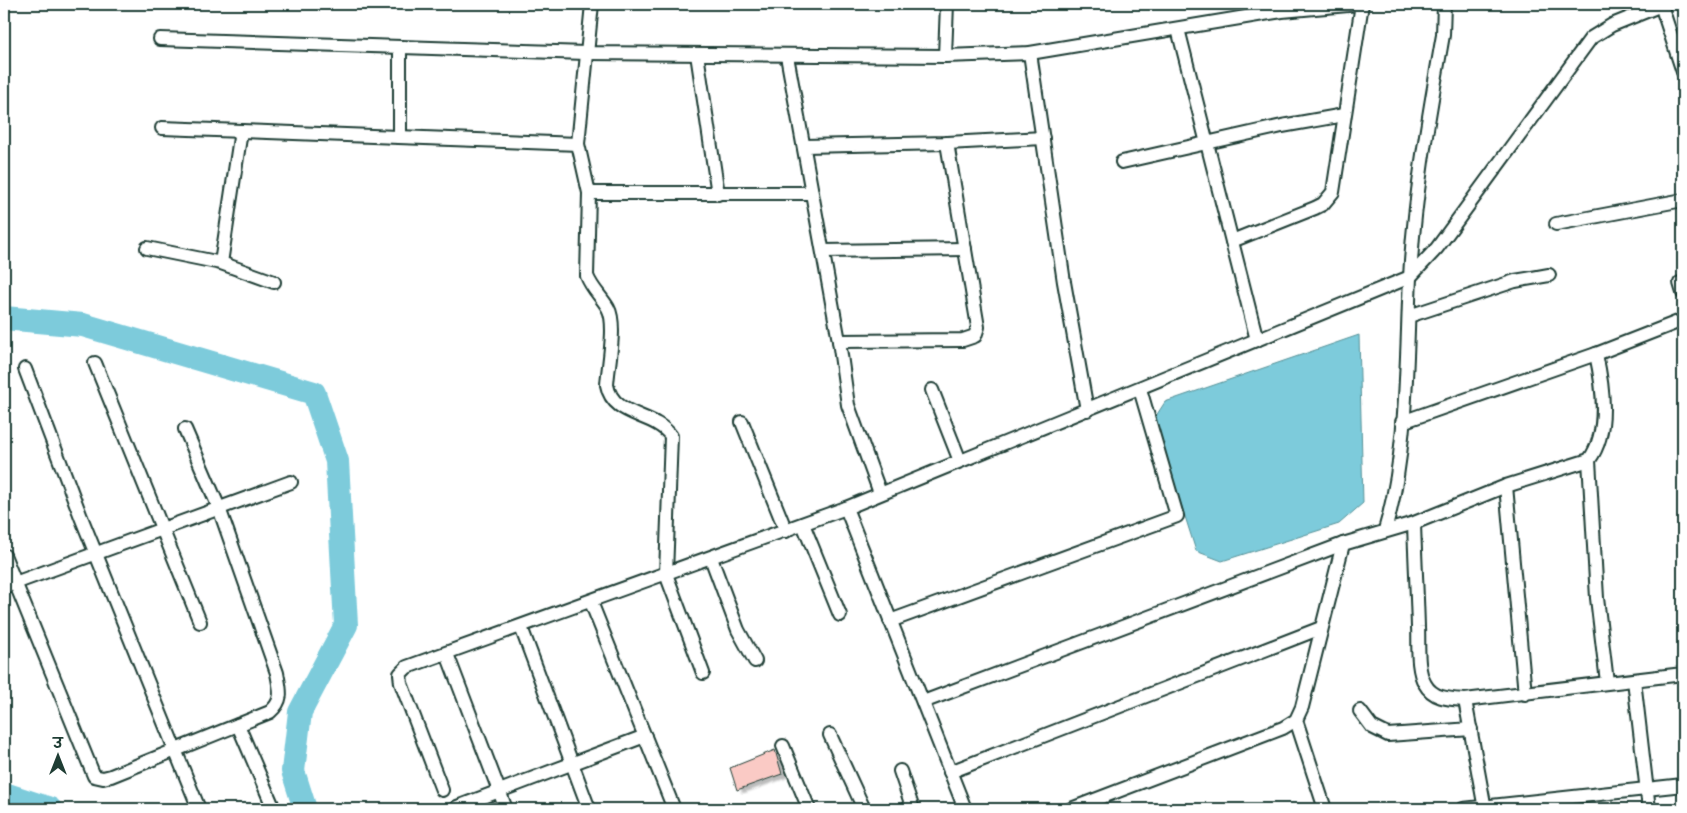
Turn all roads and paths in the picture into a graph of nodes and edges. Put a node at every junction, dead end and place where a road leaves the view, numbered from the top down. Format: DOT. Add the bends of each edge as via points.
graph roads {
  1 [pos="592,4"];
  2 [pos="947,4"];
  3 [pos="1361,4"];
  4 [pos="1444,4"];
  5 [pos="1662,4"];
  6 [pos="1178,29"];
  7 [pos="160,39"];
  8 [pos="400,47"];
  9 [pos="586,53"];
  10 [pos="1030,53"];
  11 [pos="696,54"];
  12 [pos="787,56"];
  13 [pos="945,56"];
  14 [pos="1683,72"];
  15 [pos="1344,115"];
  16 [pos="162,128"];
  17 [pos="241,131"];
  18 [pos="400,137"];
  19 [pos="1043,138"];
  20 [pos="947,143"];
  21 [pos="1206,143"];
  22 [pos="578,144"];
  23 [pos="804,146"];
  24 [pos="1122,162"];
  25 [pos="589,193"];
  26 [pos="811,193"];
  27 [pos="718,194"];
  28 [pos="1683,200"];
  29 [pos="1556,224"];
  30 [pos="1232,241"];
  31 [pos="147,248"];
  32 [pos="965,249"];
  33 [pos="822,251"];
  34 [pos="221,263"];
  35 [pos="1549,275"];
  36 [pos="1410,277"];
  37 [pos="274,282"];
  38 [pos="1409,316"];
  39 [pos="1683,320"];
  40 [pos="1257,340"];
  41 [pos="839,341"];
  42 [pos="1596,354"];
  43 [pos="95,363"];
  44 [pos="25,369"];
  45 [pos="1140,389"];
  46 [pos="932,390"];
  47 [pos="1087,410"];
  48 [pos="742,422"];
  49 [pos="1402,422"];
  50 [pos="185,429"];
  51 [pos="1588,460"];
  52 [pos="960,461"];
  53 [pos="291,482"];
  54 [pos="1506,486"];
  55 [pos="880,494"];
  56 [pos="219,508"];
  57 [pos="846,508"];
  58 [pos="1414,523"];
  59 [pos="803,524"];
  60 [pos="161,529"];
  61 [pos="1385,530"];
  62 [pos="786,531"];
  63 [pos="1343,544"];
  64 [pos="96,552"];
  65 [pos="4,555"];
  66 [pos="710,558"];
  67 [pos="666,574"];
  68 [pos="9,585"];
  69 [pos="591,602"];
  70 [pos="840,615"];
  71 [pos="890,621"];
  72 [pos="200,622"];
  73 [pos="521,627"];
  74 [pos="1321,628"];
  75 [pos="447,654"];
  76 [pos="755,662"];
  77 [pos="703,673"];
  78 [pos="1683,674"];
  79 [pos="1634,680"];
  80 [pos="1607,682"];
  81 [pos="1525,694"];
  82 [pos="1466,700"];
  83 [pos="923,702"];
  84 [pos="1360,711"];
  85 [pos="1296,720"];
  86 [pos="238,725"];
  87 [pos="1471,729"];
  88 [pos="830,734"];
  89 [pos="645,736"];
  90 [pos="783,746"];
  91 [pos="175,750"];
  92 [pos="571,764"];
  93 [pos="900,771"];
  94 [pos="950,772"];
  95 [pos="1683,785"];
  96 [pos="1647,789"];
  97 [pos="442,790"];
  98 [pos="498,791"];
  99 [pos="457,807"];
  100 [pos="1485,808"];
  101 [pos="199,809"];
  102 [pos="274,809"];
  103 [pos="506,809"];
  104 [pos="590,809"];
  105 [pos="674,809"];
  106 [pos="809,809"];
  107 [pos="864,809"];
  108 [pos="913,809"];
  109 [pos="965,809"];
  110 [pos="1071,809"];
  111 [pos="1325,809"];
  112 [pos="1463,809"];
  113 [pos="1649,809"];
  1 -- 9 [label="street"];
  2 -- 13 [label="street"];
  3 -- 6 [label="street" via="1282,12"];
  3 -- 15 [label="street"];
  4 -- 36 [label="street" via="1443,35 1418,199"];
  5 -- 14 [label="street"];
  5 -- 36 [label="street" via="1612,25 1592,38 1438,248"];
  6 -- 10 [label="street"];
  6 -- 21 [label="street"];
  7 -- 8 [label="street"];
  8 -- 9 [label="street"];
  8 -- 18 [label="street"];
  9 -- 11 [label="street"];
  9 -- 22 [label="street"];
  10 -- 13 [label="street"];
  10 -- 19 [label="street"];
  11 -- 12 [label="street"];
  11 -- 27 [label="street"];
  12 -- 13 [label="street"];
  12 -- 23 [label="street"];
  15 -- 21 [label="street"];
  15 -- 30 [label="street" via="1335,184 1329,199 1315,208"];
  16 -- 17 [label="street"];
  17 -- 18 [label="street"];
  17 -- 34 [label="street"];
  18 -- 22 [label="street"];
  19 -- 20 [label="street"];
  19 -- 47 [label="street"];
  20 -- 23 [label="street"];
  20 -- 32 [label="street"];
  21 -- 24 [label="street"];
  21 -- 30 [label="street"];
  22 -- 25 [label="street"];
  23 -- 26 [label="street"];
  25 -- 27 [label="street"];
  25 -- 67 [label="street" via="587,276 591,287 608,308 611,319 609,395 626,410 665,427 671,436"];
  26 -- 27 [label="street"];
  26 -- 33 [label="street"];
  28 -- 29 [label="street"];
  30 -- 40 [label="street"];
  31 -- 34 [label="street"];
  32 -- 33 [label="street"];
  32 -- 41 [label="street" via="978,327 975,336 963,340"];
  33 -- 41 [label="street"];
  34 -- 37 [label="street"];
  35 -- 38 [label="street" via="1515,281"];
  36 -- 38 [label="street"];
  36 -- 40 [label="street"];
  38 -- 49 [label="street"];
  39 -- 42 [label="street"];
  40 -- 45 [label="street"];
  41 -- 55 [label="street" via="848,405"];
  42 -- 49 [label="street"];
  42 -- 51 [label="street" via="1602,388 1601,420 1597,449"];
  43 -- 60 [label="street"];
  44 -- 64 [label="street"];
  45 -- 47 [label="street"];
  45 -- 71 [label="street" via="1177,516"];
  46 -- 52 [label="street"];
  47 -- 52 [label="street"];
  48 -- 62 [label="street"];
  49 -- 61 [label="street" via="1396,485"];
  50 -- 56 [label="street"];
  51 -- 54 [label="street"];
  51 -- 80 [label="street" via="1597,598"];
  52 -- 55 [label="street"];
  53 -- 56 [label="street"];
  54 -- 58 [label="street"];
  54 -- 81 [label="street"];
  55 -- 57 [label="street"];
  56 -- 60 [label="street"];
  56 -- 86 [label="street" via="277,673 281,697 270,712"];
  57 -- 59 [label="street"];
  57 -- 71 [label="street"];
  58 -- 61 [label="street"];
  58 -- 82 [label="street" via="1424,684 1445,699"];
  59 -- 62 [label="street"];
  59 -- 70 [label="street"];
  60 -- 64 [label="street"];
  60 -- 72 [label="street"];
  61 -- 63 [label="street"];
  62 -- 66 [label="street"];
  63 -- 74 [label="street"];
  63 -- 83 [label="street"];
  64 -- 68 [label="street"];
  64 -- 91 [label="street"];
  65 -- 68 [label="street"];
  66 -- 67 [label="street"];
  66 -- 76 [label="street" via="738,630"];
  67 -- 69 [label="street"];
  67 -- 77 [label="street"];
  68 -- 91 [label="street" via="94,776 111,776"];
  69 -- 73 [label="street"];
  69 -- 89 [label="street"];
  71 -- 83 [label="street"];
  73 -- 75 [label="street"];
  73 -- 92 [label="street"];
  74 -- 85 [label="street"];
  74 -- 94 [label="street"];
  75 -- 97 [label="street" via="407,667 400,674"];
  75 -- 98 [label="street"];
  78 -- 79 [label="street"];
  79 -- 80 [label="street"];
  79 -- 96 [label="street"];
  80 -- 81 [label="street"];
  81 -- 82 [label="street"];
  82 -- 87 [label="street"];
  83 -- 94 [label="street"];
  84 -- 87 [label="street" via="1372,727 1388,735"];
  85 -- 110 [label="street" via="1283,728"];
  85 -- 111 [label="street"];
  86 -- 91 [label="street"];
  86 -- 102 [label="street"];
  87 -- 100 [label="street"];
  88 -- 107 [label="street"];
  89 -- 92 [label="street"];
  89 -- 105 [label="street"];
  90 -- 106 [label="street"];
  91 -- 101 [label="street"];
  92 -- 98 [label="street"];
  92 -- 104 [label="street"];
  93 -- 108 [label="street"];
  94 -- 109 [label="street"];
  95 -- 96 [label="street"];
  96 -- 100 [label="street"];
  96 -- 113 [label="street"];
  98 -- 99 [label="street"];
  98 -- 103 [label="street"];
  100 -- 112 [label="street"];
}
